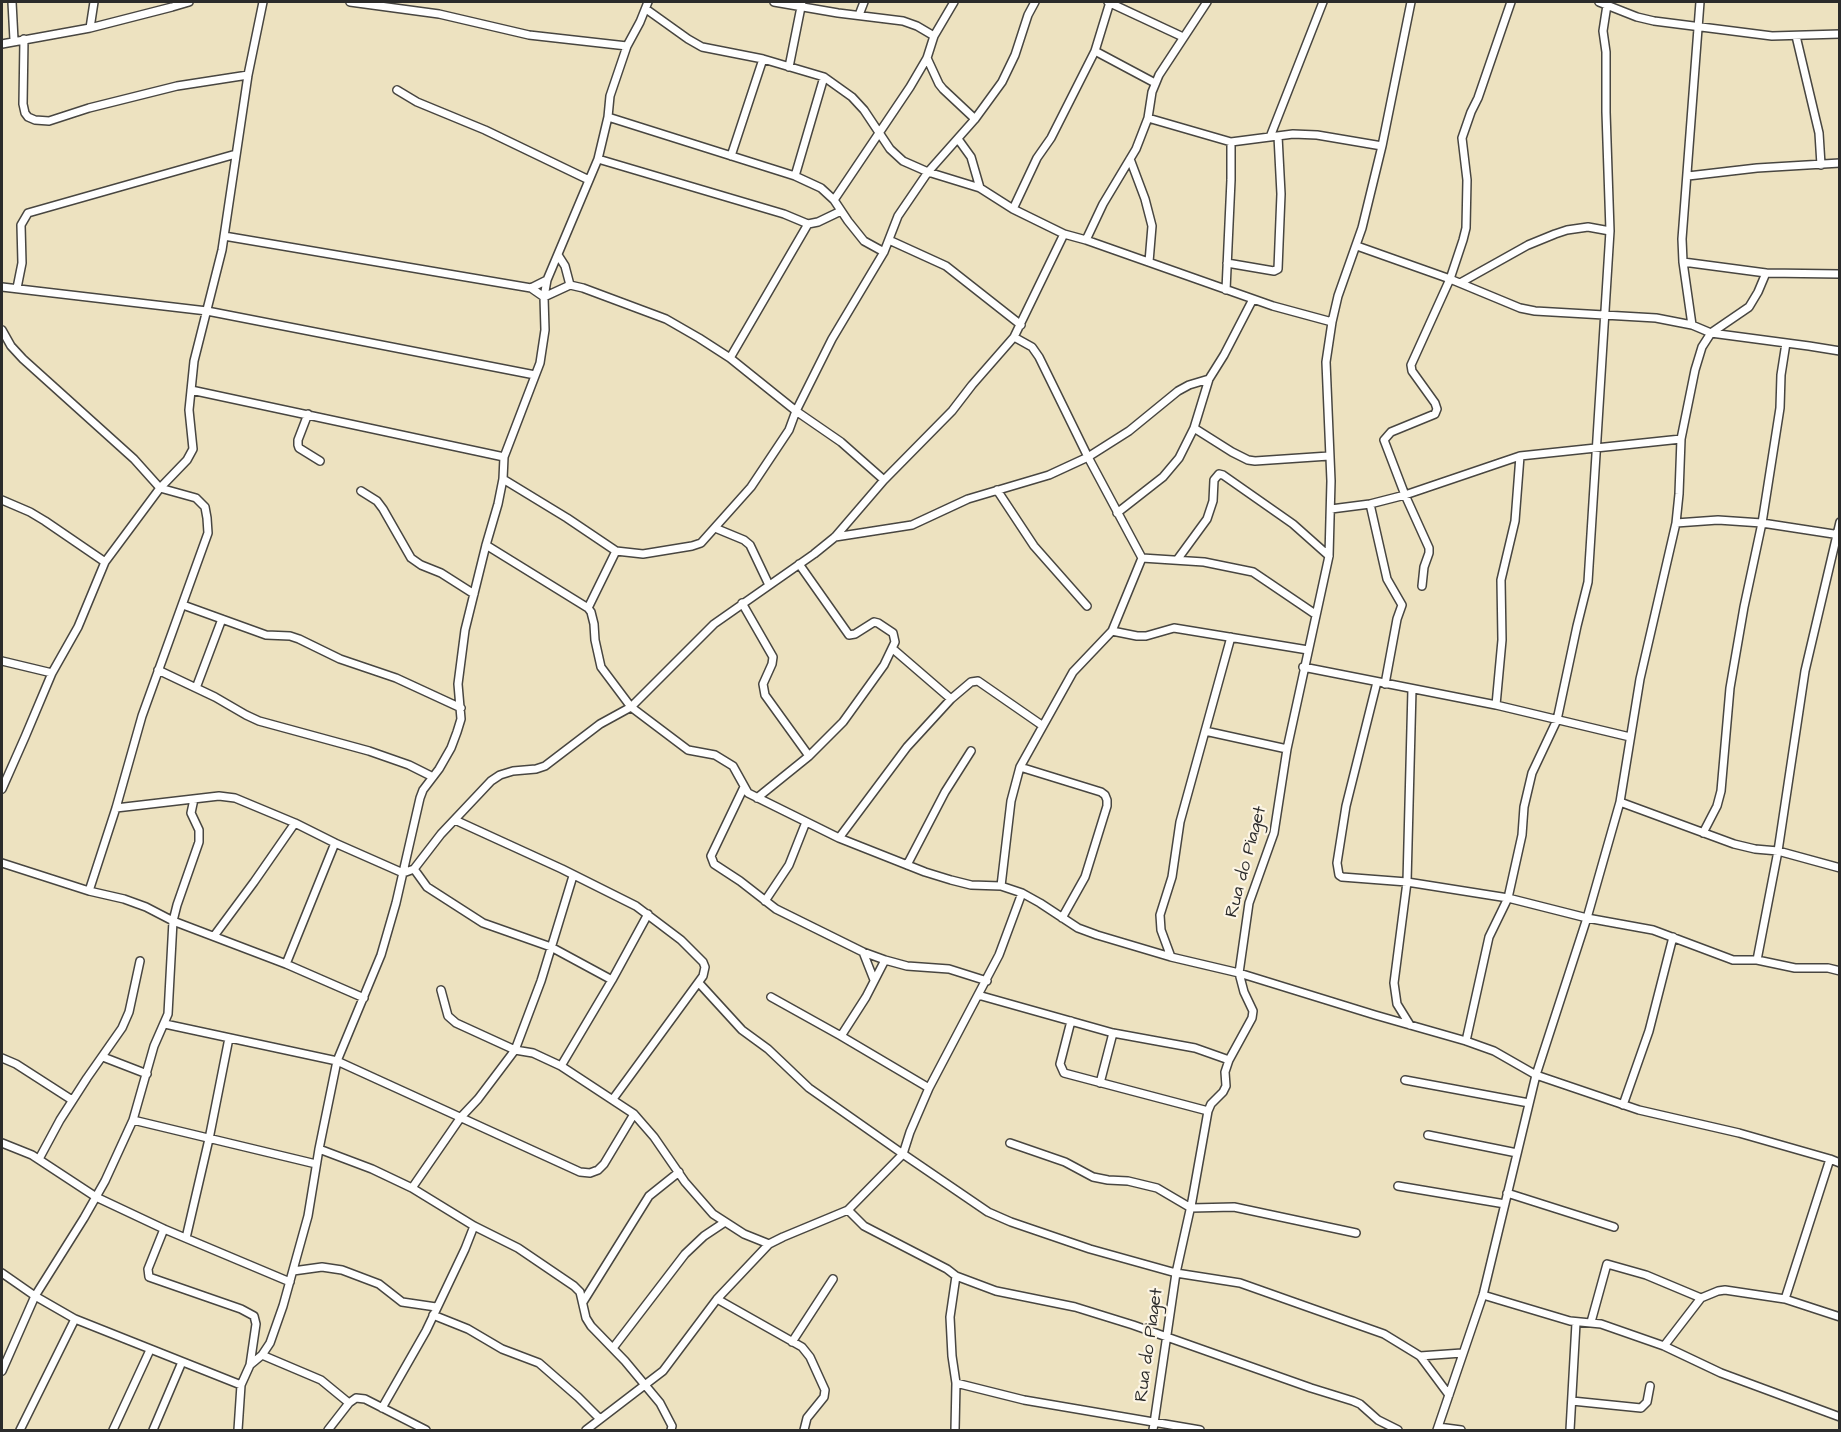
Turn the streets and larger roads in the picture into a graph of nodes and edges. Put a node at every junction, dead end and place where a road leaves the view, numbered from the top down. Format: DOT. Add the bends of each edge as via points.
graph roads {
  1 [pos="12,2"];
  2 [pos="94,2"];
  3 [pos="189,2"];
  4 [pos="263,2"];
  5 [pos="350,2"];
  6 [pos="774,2"];
  7 [pos="864,2"];
  8 [pos="954,2"];
  9 [pos="1035,2"];
  10 [pos="1109,2"];
  11 [pos="1206,2"];
  12 [pos="1323,2"];
  13 [pos="1411,2"];
  14 [pos="1511,2"];
  15 [pos="1599,2"];
  16 [pos="1700,2"];
  17 [pos="802,4"];
  18 [pos="647,5"];
  19 [pos="1607,5"];
  20 [pos="859,15"];
  21 [pos="1698,27"];
  22 [pos="90,28"];
  23 [pos="1839,34"];
  24 [pos="934,36"];
  25 [pos="1796,36"];
  26 [pos="1183,37"];
  27 [pos="24,39"];
  28 [pos="14,40"];
  29 [pos="2,44"];
  30 [pos="627,46"];
  31 [pos="1095,51"];
  32 [pos="927,58"];
  33 [pos="763,59"];
  34 [pos="789,67"];
  35 [pos="248,75"];
  36 [pos="824,77"];
  37 [pos="1155,83"];
  38 [pos="397,90"];
  39 [pos="608,117"];
  40 [pos="1148,118"];
  41 [pos="975,119"];
  42 [pos="879,135"];
  43 [pos="1278,136"];
  44 [pos="1270,137"];
  45 [pos="958,138"];
  46 [pos="1231,142"];
  47 [pos="1382,146"];
  48 [pos="236,154"];
  49 [pos="731,156"];
  50 [pos="598,159"];
  51 [pos="1130,159"];
  52 [pos="1839,164"];
  53 [pos="1821,165"];
  54 [pos="928,172"];
  55 [pos="795,176"];
  56 [pos="1688,176"];
  57 [pos="589,180"];
  58 [pos="980,188"];
  59 [pos="834,200"];
  60 [pos="1013,209"];
  61 [pos="841,211"];
  62 [pos="808,224"];
  63 [pos="1610,231"];
  64 [pos="1064,234"];
  65 [pos="224,236"];
  66 [pos="889,240"];
  67 [pos="1086,240"];
  68 [pos="1357,246"];
  69 [pos="884,252"];
  70 [pos="558,255"];
  71 [pos="1149,262"];
  72 [pos="1227,262"];
  73 [pos="1683,262"];
  74 [pos="1766,273"];
  75 [pos="1839,274"];
  76 [pos="1450,279"];
  77 [pos="547,280"];
  78 [pos="1460,283"];
  79 [pos="570,285"];
  80 [pos="2,287"];
  81 [pos="17,288"];
  82 [pos="531,288"];
  83 [pos="1227,290"];
  84 [pos="544,297"];
  85 [pos="1253,299"];
  86 [pos="207,311"];
  87 [pos="1606,315"];
  88 [pos="1332,322"];
  89 [pos="1021,325"];
  90 [pos="1692,325"];
  91 [pos="2,330"];
  92 [pos="1711,333"];
  93 [pos="1014,337"];
  94 [pos="1786,343"];
  95 [pos="1839,351"];
  96 [pos="730,358"];
  97 [pos="536,375"];
  98 [pos="1209,379"];
  99 [pos="191,390"];
  100 [pos="796,411"];
  101 [pos="308,414"];
  102 [pos="1194,428"];
  103 [pos="1681,439"];
  104 [pos="1598,448"];
  105 [pos="1329,456"];
  106 [pos="1520,456"];
  107 [pos="504,457"];
  108 [pos="1088,457"];
  109 [pos="320,461"];
  110 [pos="503,479"];
  111 [pos="884,480"];
  112 [pos="160,488"];
  113 [pos="997,490"];
  114 [pos="361,491"];
  115 [pos="1405,495"];
  116 [pos="2,500"];
  117 [pos="1370,504"];
  118 [pos="1331,509"];
  119 [pos="1116,513"];
  120 [pos="1839,522"];
  121 [pos="1676,523"];
  122 [pos="1762,523"];
  123 [pos="715,528"];
  124 [pos="1838,534"];
  125 [pos="835,537"];
  126 [pos="486,545"];
  127 [pos="616,551"];
  128 [pos="1329,556"];
  129 [pos="1142,558"];
  130 [pos="1177,560"];
  131 [pos="105,562"];
  132 [pos="799,564"];
  133 [pos="769,585"];
  134 [pos="1422,586"];
  135 [pos="474,594"];
  136 [pos="742,603"];
  137 [pos="183,604"];
  138 [pos="1087,606"];
  139 [pos="588,608"];
  140 [pos="1315,614"];
  141 [pos="222,619"];
  142 [pos="1112,631"];
  143 [pos="1231,637"];
  144 [pos="893,649"];
  145 [pos="1308,650"];
  146 [pos="2,661"];
  147 [pos="1303,667"];
  148 [pos="158,670"];
  149 [pos="52,673"];
  150 [pos="1381,683"];
  151 [pos="196,688"];
  152 [pos="1412,689"];
  153 [pos="951,699"];
  154 [pos="1496,705"];
  155 [pos="631,707"];
  156 [pos="461,708"];
  157 [pos="1557,720"];
  158 [pos="1043,726"];
  159 [pos="1205,731"];
  160 [pos="1630,737"];
  161 [pos="1287,749"];
  162 [pos="971,751"];
  163 [pos="809,756"];
  164 [pos="1020,767"];
  165 [pos="433,777"];
  166 [pos="744,787"];
  167 [pos="2,789"];
  168 [pos="757,798"];
  169 [pos="195,799"];
  170 [pos="1620,802"];
  171 [pos="116,808"];
  172 [pos="455,820"];
  173 [pos="806,822"];
  174 [pos="295,823"];
  175 [pos="1703,833"];
  176 [pos="839,838"];
  177 [pos="335,843"];
  178 [pos="1778,851"];
  179 [pos="2,863"];
  180 [pos="907,865"];
  181 [pos="1839,868"];
  182 [pos="414,869"];
  183 [pos="403,873"];
  184 [pos="573,876"];
  185 [pos="1407,882"];
  186 [pos="1000,886"];
  187 [pos="89,891"];
  188 [pos="1022,893"];
  189 [pos="1508,898"];
  190 [pos="765,902"];
  191 [pos="648,914"];
  192 [pos="1062,918"];
  193 [pos="1587,918"];
  194 [pos="173,921"];
  195 [pos="214,936"];
  196 [pos="1673,937"];
  197 [pos="551,947"];
  198 [pos="863,952"];
  199 [pos="1171,957"];
  200 [pos="885,960"];
  201 [pos="1757,960"];
  202 [pos="140,961"];
  203 [pos="286,964"];
  204 [pos="1839,971"];
  205 [pos="1239,973"];
  206 [pos="612,980"];
  207 [pos="874,980"];
  208 [pos="987,981"];
  209 [pos="699,983"];
  210 [pos="441,990"];
  211 [pos="978,995"];
  212 [pos="771,997"];
  213 [pos="364,998"];
  214 [pos="1071,1021"];
  215 [pos="165,1024"];
  216 [pos="1410,1025"];
  217 [pos="1113,1033"];
  218 [pos="841,1036"];
  219 [pos="229,1038"];
  220 [pos="1466,1041"];
  221 [pos="515,1050"];
  222 [pos="103,1057"];
  223 [pos="2,1058"];
  224 [pos="1229,1060"];
  225 [pos="338,1061"];
  226 [pos="561,1066"];
  227 [pos="147,1074"];
  228 [pos="1536,1076"];
  229 [pos="1405,1080"];
  230 [pos="1100,1083"];
  231 [pos="929,1088"];
  232 [pos="613,1099"];
  233 [pos="72,1100"];
  234 [pos="1529,1103"];
  235 [pos="1623,1105"];
  236 [pos="1208,1111"];
  237 [pos="634,1114"];
  238 [pos="461,1117"];
  239 [pos="134,1120"];
  240 [pos="1428,1135"];
  241 [pos="209,1139"];
  242 [pos="2,1143"];
  243 [pos="1010,1143"];
  244 [pos="318,1149"];
  245 [pos="1517,1153"];
  246 [pos="903,1154"];
  247 [pos="39,1159"];
  248 [pos="1830,1159"];
  249 [pos="1839,1163"];
  250 [pos="316,1164"];
  251 [pos="679,1172"];
  252 [pos="1398,1186"];
  253 [pos="412,1188"];
  254 [pos="1507,1193"];
  255 [pos="96,1197"];
  256 [pos="1504,1204"];
  257 [pos="1191,1208"];
  258 [pos="848,1210"];
  259 [pos="725,1222"];
  260 [pos="474,1226"];
  261 [pos="1614,1227"];
  262 [pos="164,1229"];
  263 [pos="1356,1233"];
  264 [pos="186,1238"];
  265 [pos="769,1244"];
  266 [pos="293,1270"];
  267 [pos="2,1273"];
  268 [pos="1176,1273"];
  269 [pos="956,1276"];
  270 [pos="833,1279"];
  271 [pos="290,1282"];
  272 [pos="1483,1295"];
  273 [pos="35,1296"];
  274 [pos="1701,1298"];
  275 [pos="717,1299"];
  276 [pos="1785,1299"];
  277 [pos="583,1302"];
  278 [pos="436,1307"];
  279 [pos="433,1315"];
  280 [pos="1839,1317"];
  281 [pos="75,1319"];
  282 [pos="1591,1322"];
  283 [pos="1576,1323"];
  284 [pos="1166,1336"];
  285 [pos="792,1342"];
  286 [pos="1664,1346"];
  287 [pos="613,1348"];
  288 [pos="150,1350"];
  289 [pos="1462,1353"];
  290 [pos="262,1355"];
  291 [pos="1420,1356"];
  292 [pos="182,1362"];
  293 [pos="250,1365"];
  294 [pos="2,1371"];
  295 [pos="956,1383"];
  296 [pos="241,1385"];
  297 [pos="645,1386"];
  298 [pos="1650,1386"];
  299 [pos="1449,1395"];
  300 [pos="1572,1401"];
  301 [pos="349,1403"];
  302 [pos="382,1408"];
  303 [pos="1839,1417"];
  304 [pos="600,1419"];
  305 [pos="1154,1422"];
  306 [pos="1437,1429"];
  307 [pos="20,1431"];
  308 [pos="113,1431"];
  309 [pos="153,1431"];
  310 [pos="238,1431"];
  311 [pos="328,1431"];
  312 [pos="426,1431"];
  313 [pos="586,1431"];
  314 [pos="671,1431"];
  315 [pos="804,1431"];
  316 [pos="955,1431"];
  317 [pos="1153,1431"];
  318 [pos="1200,1431"];
  319 [pos="1398,1431"];
  320 [pos="1461,1431"];
  321 [pos="1570,1431"];
  1 -- 28 [label="street"];
  2 -- 22 [label="street"];
  3 -- 22 [label="street"];
  4 -- 35 [label="street"];
  5 -- 30 [label="street" via="439,14 530,35"];
  6 -- 17 [label="street"];
  7 -- 20 [label="street"];
  8 -- 24 [label="street"];
  9 -- 41 [label="street" via="1008,72"];
  10 -- 26 [label="street"];
  10 -- 31 [label="street"];
  11 -- 26 [label="street"];
  12 -- 44 [label="street"];
  13 -- 47 [label="street, Rua do Piaget"];
  14 -- 76 [label="street" via="1462,138 1467,180 1466,228"];
  15 -- 19 [label="street"];
  16 -- 21 [label="street"];
  17 -- 20 [label="street"];
  17 -- 34 [label="street"];
  18 -- 30 [label="street"];
  18 -- 33 [label="street" via="702,47"];
  19 -- 21 [label="street" via="1636,17"];
  19 -- 63 [label="street" via="1603,32"];
  20 -- 24 [label="street" via="903,21"];
  21 -- 25 [label="street"];
  21 -- 56 [label="street"];
  22 -- 27 [label="street"];
  23 -- 25 [label="street"];
  24 -- 32 [label="street"];
  25 -- 53 [label="street" via="1819,133"];
  26 -- 37 [label="street"];
  27 -- 28 [label="street"];
  27 -- 35 [label="street" via="23,104 28,117 35,120 49,121 177,86"];
  28 -- 29 [label="street"];
  30 -- 39 [label="street" via="610,96"];
  31 -- 37 [label="street"];
  31 -- 60 [label="street"];
  32 -- 41 [label="street" via="939,84"];
  32 -- 42 [label="street"];
  33 -- 34 [label="street"];
  33 -- 49 [label="street"];
  34 -- 36 [label="street"];
  35 -- 48 [label="street"];
  36 -- 42 [label="street" via="852,97"];
  36 -- 55 [label="street"];
  37 -- 40 [label="street"];
  38 -- 57 [label="street"];
  39 -- 49 [label="street"];
  39 -- 50 [label="street"];
  40 -- 46 [label="street"];
  40 -- 51 [label="street"];
  41 -- 45 [label="street"];
  42 -- 54 [label="street" via="903,162"];
  42 -- 59 [label="street"];
  43 -- 44 [label="street"];
  43 -- 47 [label="street" via="1317,135"];
  43 -- 72 [label="street" via="1278,269"];
  44 -- 46 [label="street"];
  45 -- 54 [label="street"];
  45 -- 58 [label="street" via="970,157"];
  46 -- 72 [label="street"];
  47 -- 68 [label="street, Rua do Piaget"];
  48 -- 65 [label="street"];
  48 -- 81 [label="street" via="28,213 21,225 22,263"];
  49 -- 55 [label="street"];
  50 -- 57 [label="street"];
  50 -- 62 [label="street"];
  51 -- 67 [label="street"];
  51 -- 71 [label="street" via="1152,226"];
  52 -- 53 [label="street"];
  53 -- 56 [label="street"];
  54 -- 58 [label="street"];
  54 -- 66 [label="street" via="898,216"];
  55 -- 59 [label="street" via="821,188"];
  56 -- 73 [label="street"];
  57 -- 70 [label="street"];
  58 -- 60 [label="street"];
  59 -- 61 [label="street"];
  60 -- 64 [label="street"];
  61 -- 62 [label="street"];
  61 -- 69 [label="street" via="864,241"];
  62 -- 96 [label="street"];
  63 -- 78 [label="street" via="1588,227 1555,234"];
  63 -- 87 [label="street"];
  64 -- 67 [label="street"];
  64 -- 89 [label="street"];
  65 -- 82 [label="street"];
  65 -- 86 [label="street"];
  66 -- 69 [label="street"];
  66 -- 89 [label="street" via="946,266"];
  67 -- 71 [label="street"];
  68 -- 76 [label="street"];
  68 -- 88 [label="street, Rua do Piaget"];
  69 -- 100 [label="street" via="832,339"];
  70 -- 77 [label="street"];
  70 -- 79 [label="street"];
  71 -- 83 [label="street"];
  72 -- 83 [label="street"];
  73 -- 74 [label="street"];
  73 -- 90 [label="street"];
  74 -- 75 [label="street"];
  74 -- 92 [label="street" via="1749,307"];
  76 -- 78 [label="street"];
  76 -- 115 [label="street" via="1411,365 1435,403 1435,414 1391,432 1384,440"];
  77 -- 82 [label="street"];
  77 -- 84 [label="street"];
  78 -- 87 [label="street" via="1520,308"];
  79 -- 84 [label="street"];
  79 -- 96 [label="street" via="666,319"];
  80 -- 81 [label="street"];
  81 -- 86 [label="street"];
  82 -- 84 [label="street"];
  83 -- 85 [label="street"];
  84 -- 97 [label="street" via="545,330"];
  85 -- 88 [label="street"];
  85 -- 98 [label="street"];
  86 -- 97 [label="street"];
  86 -- 99 [label="street"];
  87 -- 90 [label="street"];
  87 -- 104 [label="street"];
  88 -- 105 [label="street, Rua do Piaget" via="1326,362"];
  89 -- 93 [label="street"];
  90 -- 92 [label="street"];
  91 -- 112 [label="street" via="23,359 134,459"];
  92 -- 94 [label="street"];
  92 -- 103 [label="street" via="1695,370"];
  93 -- 108 [label="street" via="1035,351"];
  93 -- 111 [label="street" via="936,429"];
  94 -- 95 [label="street"];
  94 -- 122 [label="street"];
  96 -- 100 [label="street"];
  97 -- 107 [label="street"];
  98 -- 102 [label="street"];
  98 -- 108 [label="street" via="1178,391 1129,431"];
  99 -- 101 [label="street"];
  99 -- 112 [label="street" via="189,424 193,449"];
  100 -- 111 [label="street" via="841,442"];
  100 -- 123 [label="street" via="789,430 751,487"];
  101 -- 107 [label="street"];
  101 -- 109 [label="street" via="298,445"];
  102 -- 105 [label="street" via="1248,460"];
  102 -- 119 [label="street" via="1168,472"];
  103 -- 104 [label="street"];
  103 -- 121 [label="street"];
  104 -- 106 [label="street"];
  104 -- 157 [label="street" via="1588,582"];
  105 -- 118 [label="street, Rua do Piaget"];
  106 -- 115 [label="street"];
  106 -- 154 [label="street" via="1515,521 1501,580 1502,640"];
  107 -- 110 [label="street"];
  108 -- 113 [label="street" via="1049,475"];
  108 -- 119 [label="street"];
  110 -- 126 [label="street"];
  110 -- 127 [label="street"];
  111 -- 125 [label="street"];
  112 -- 131 [label="street"];
  112 -- 137 [label="street" via="196,498 205,507 208,533"];
  113 -- 125 [label="street" via="912,525"];
  113 -- 138 [label="street" via="1034,546"];
  114 -- 135 [label="street" via="383,509 411,558"];
  115 -- 117 [label="street"];
  115 -- 134 [label="street" via="1429,548"];
  116 -- 131 [label="street" via="45,521"];
  117 -- 118 [label="street"];
  117 -- 150 [label="street" via="1387,579 1402,605"];
  118 -- 128 [label="street, Rua do Piaget"];
  119 -- 129 [label="street"];
  120 -- 124 [label="street"];
  121 -- 122 [label="street"];
  121 -- 160 [label="street"];
  122 -- 124 [label="street"];
  122 -- 175 [label="street" via="1730,688 1721,791"];
  123 -- 127 [label="street" via="701,543 692,546 643,554"];
  123 -- 133 [label="street" via="750,545"];
  124 -- 178 [label="street" via="1805,671"];
  125 -- 132 [label="street"];
  126 -- 135 [label="street"];
  126 -- 139 [label="street"];
  127 -- 139 [label="street"];
  128 -- 130 [label="street" via="1293,524 1220,474 1215,480 1214,501 1207,519"];
  128 -- 140 [label="street, Rua do Piaget"];
  129 -- 130 [label="street"];
  129 -- 142 [label="street"];
  130 -- 140 [label="street" via="1253,572"];
  131 -- 149 [label="street" via="78,627"];
  132 -- 133 [label="street"];
  132 -- 144 [label="street" via="847,633 851,635 878,623 893,633"];
  133 -- 136 [label="street"];
  135 -- 156 [label="street" via="460,660"];
  136 -- 155 [label="street" via="714,624"];
  136 -- 163 [label="street" via="773,657 763,684 765,695"];
  137 -- 141 [label="street"];
  137 -- 148 [label="street"];
  139 -- 155 [label="street" via="601,668"];
  140 -- 145 [label="street, Rua do Piaget"];
  141 -- 151 [label="street"];
  141 -- 156 [label="street" via="266,635 299,639"];
  142 -- 143 [label="street" via="1146,636 1174,628"];
  142 -- 158 [label="street" via="1073,672"];
  143 -- 145 [label="street"];
  143 -- 159 [label="street"];
  144 -- 153 [label="street"];
  144 -- 163 [label="street" via="847,717"];
  145 -- 147 [label="street, Rua do Piaget"];
  146 -- 149 [label="street"];
  147 -- 150 [label="street"];
  147 -- 161 [label="street, Rua do Piaget"];
  148 -- 151 [label="street"];
  148 -- 171 [label="street"];
  149 -- 167 [label="street"];
  150 -- 152 [label="street"];
  150 -- 185 [label="street" via="1346,806 1337,869 1342,877"];
  151 -- 165 [label="street" via="259,721 369,751"];
  152 -- 154 [label="street"];
  152 -- 185 [label="street"];
  153 -- 158 [label="street" via="971,682 978,681"];
  153 -- 176 [label="street" via="907,747"];
  154 -- 157 [label="street"];
  155 -- 166 [label="street" via="688,750 715,755 734,766"];
  155 -- 172 [label="street" via="600,723 545,766 500,775"];
  156 -- 165 [label="street" via="451,748"];
  157 -- 160 [label="street"];
  157 -- 189 [label="street" via="1532,773"];
  158 -- 164 [label="street"];
  159 -- 161 [label="street"];
  159 -- 199 [label="street" via="1160,915"];
  160 -- 170 [label="street"];
  161 -- 205 [label="street, Rua do Piaget" via="1274,832 1249,903"];
  162 -- 180 [label="street"];
  163 -- 168 [label="street"];
  164 -- 186 [label="street" via="1011,801"];
  164 -- 192 [label="street" via="1101,792 1107,800 1085,877"];
  165 -- 183 [label="street" via="420,798"];
  166 -- 168 [label="street"];
  166 -- 190 [label="street" via="711,861"];
  168 -- 173 [label="street"];
  169 -- 171 [label="street"];
  169 -- 174 [label="street" via="235,798"];
  169 -- 194 [label="street" via="191,813 199,830 199,843"];
  170 -- 175 [label="street"];
  170 -- 193 [label="street"];
  171 -- 187 [label="street"];
  172 -- 182 [label="street"];
  172 -- 184 [label="street"];
  173 -- 176 [label="street"];
  173 -- 190 [label="street" via="789,865"];
  174 -- 177 [label="street"];
  174 -- 195 [label="street"];
  175 -- 178 [label="street" via="1734,844"];
  176 -- 180 [label="street"];
  177 -- 183 [label="street"];
  177 -- 203 [label="street"];
  178 -- 181 [label="street"];
  178 -- 201 [label="street"];
  179 -- 187 [label="street"];
  180 -- 186 [label="street" via="971,885"];
  182 -- 183 [label="street"];
  182 -- 197 [label="street" via="428,887 483,922"];
  183 -- 213 [label="street" via="381,955"];
  184 -- 191 [label="street"];
  184 -- 197 [label="street"];
  185 -- 189 [label="street"];
  185 -- 216 [label="street" via="1394,982 1397,1005"];
  186 -- 188 [label="street"];
  187 -- 194 [label="street" via="135,903"];
  188 -- 192 [label="street"];
  188 -- 208 [label="street"];
  189 -- 193 [label="street"];
  189 -- 220 [label="street" via="1489,936"];
  190 -- 198 [label="street"];
  191 -- 206 [label="street"];
  191 -- 209 [label="street" via="703,962"];
  192 -- 199 [label="street" via="1097,935"];
  193 -- 196 [label="street"];
  193 -- 228 [label="street"];
  194 -- 195 [label="street"];
  194 -- 215 [label="street" via="170,1002"];
  195 -- 203 [label="street"];
  196 -- 201 [label="street" via="1733,960"];
  196 -- 235 [label="street" via="1649,1031"];
  197 -- 206 [label="street"];
  197 -- 221 [label="street"];
  198 -- 200 [label="street"];
  198 -- 207 [label="street"];
  199 -- 205 [label="street"];
  200 -- 207 [label="street"];
  200 -- 208 [label="street" via="949,969"];
  201 -- 204 [label="street"];
  202 -- 222 [label="street" via="129,1012"];
  203 -- 213 [label="street"];
  205 -- 216 [label="street"];
  205 -- 224 [label="street, Rua do Piaget" via="1253,1011"];
  206 -- 226 [label="street"];
  207 -- 218 [label="street"];
  208 -- 211 [label="street"];
  209 -- 232 [label="street"];
  209 -- 246 [label="street" via="742,1030 809,1088"];
  210 -- 221 [label="street" via="448,1016 456,1023"];
  211 -- 214 [label="street"];
  211 -- 231 [label="street"];
  212 -- 218 [label="street"];
  213 -- 225 [label="street"];
  214 -- 217 [label="street"];
  214 -- 230 [label="street" via="1061,1069"];
  215 -- 219 [label="street"];
  215 -- 227 [label="street"];
  216 -- 220 [label="street"];
  217 -- 224 [label="street" via="1195,1048"];
  217 -- 230 [label="street"];
  218 -- 231 [label="street"];
  219 -- 225 [label="street"];
  219 -- 241 [label="street"];
  220 -- 228 [label="street"];
  221 -- 226 [label="street"];
  221 -- 238 [label="street"];
  222 -- 227 [label="street"];
  222 -- 233 [label="street"];
  223 -- 233 [label="street"];
  224 -- 236 [label="street, Rua do Piaget" via="1226,1086"];
  225 -- 238 [label="street"];
  225 -- 244 [label="street"];
  226 -- 232 [label="street"];
  227 -- 239 [label="street"];
  228 -- 234 [label="street"];
  228 -- 235 [label="street"];
  229 -- 234 [label="street"];
  230 -- 236 [label="street"];
  231 -- 246 [label="street"];
  232 -- 237 [label="street"];
  233 -- 247 [label="street"];
  234 -- 245 [label="street"];
  235 -- 248 [label="street"];
  236 -- 257 [label="street, Rua do Piaget"];
  237 -- 238 [label="street" via="604,1164 590,1173 580,1172"];
  237 -- 251 [label="street"];
  238 -- 253 [label="street"];
  239 -- 241 [label="street"];
  239 -- 255 [label="street"];
  240 -- 245 [label="street"];
  241 -- 250 [label="street"];
  241 -- 264 [label="street"];
  242 -- 247 [label="street"];
  243 -- 257 [label="street" via="1065,1162 1094,1177 1157,1188"];
  244 -- 250 [label="street"];
  244 -- 253 [label="street"];
  245 -- 254 [label="street"];
  246 -- 258 [label="street"];
  246 -- 268 [label="street" via="988,1212 1090,1249"];
  247 -- 255 [label="street"];
  248 -- 249 [label="street"];
  248 -- 276 [label="street"];
  250 -- 266 [label="street" via="308,1216"];
  251 -- 259 [label="street" via="713,1214"];
  251 -- 277 [label="street" via="649,1196"];
  252 -- 256 [label="street"];
  253 -- 260 [label="street"];
  254 -- 256 [label="street"];
  254 -- 261 [label="street"];
  255 -- 262 [label="street"];
  255 -- 273 [label="street"];
  256 -- 272 [label="street"];
  257 -- 263 [label="street" via="1234,1207"];
  257 -- 268 [label="street, Rua do Piaget"];
  258 -- 265 [label="street"];
  258 -- 269 [label="street" via="864,1226"];
  259 -- 265 [label="street"];
  259 -- 287 [label="street" via="685,1254"];
  260 -- 277 [label="street" via="518,1248 574,1286"];
  260 -- 278 [label="street"];
  262 -- 264 [label="street"];
  262 -- 293 [label="street" via="148,1269 149,1278 254,1316"];
  264 -- 271 [label="street"];
  265 -- 275 [label="street"];
  266 -- 271 [label="street"];
  266 -- 278 [label="street" via="342,1270 378,1284 402,1302"];
  267 -- 273 [label="street"];
  268 -- 284 [label="street, Rua do Piaget"];
  268 -- 291 [label="street" via="1240,1283 1384,1334"];
  269 -- 284 [label="street" via="996,1291 1075,1307"];
  269 -- 295 [label="street" via="950,1317"];
  270 -- 285 [label="street"];
  271 -- 290 [label="street" via="270,1343"];
  272 -- 283 [label="street"];
  272 -- 289 [label="street"];
  273 -- 281 [label="street"];
  273 -- 294 [label="street"];
  274 -- 276 [label="street" via="1725,1290"];
  274 -- 282 [label="street" via="1607,1264"];
  274 -- 286 [label="street"];
  275 -- 285 [label="street"];
  275 -- 297 [label="street" via="663,1371"];
  276 -- 280 [label="street"];
  277 -- 287 [label="street" via="591,1326"];
  278 -- 279 [label="street"];
  279 -- 302 [label="street"];
  279 -- 304 [label="street" via="539,1363"];
  281 -- 288 [label="street"];
  281 -- 307 [label="street"];
  282 -- 283 [label="street"];
  282 -- 286 [label="street"];
  283 -- 300 [label="street"];
  284 -- 305 [label="street, Rua do Piaget"];
  284 -- 319 [label="street" via="1353,1401"];
  285 -- 315 [label="street" via="810,1357 825,1390 807,1418"];
  286 -- 303 [label="street" via="1721,1373"];
  287 -- 297 [label="street"];
  288 -- 292 [label="street"];
  288 -- 308 [label="street"];
  289 -- 291 [label="street"];
  289 -- 299 [label="street"];
  290 -- 293 [label="street"];
  290 -- 301 [label="street" via="321,1380"];
  291 -- 299 [label="street"];
  292 -- 296 [label="street"];
  292 -- 309 [label="street"];
  293 -- 296 [label="street"];
  295 -- 305 [label="street" via="1024,1400"];
  295 -- 316 [label="street"];
  296 -- 310 [label="street"];
  297 -- 304 [label="street"];
  297 -- 314 [label="street" via="660,1403"];
  298 -- 300 [label="street" via="1647,1402 1641,1408"];
  299 -- 306 [label="street"];
  300 -- 321 [label="street"];
  301 -- 302 [label="street" via="356,1398 365,1399"];
  301 -- 311 [label="street"];
  302 -- 312 [label="street"];
  304 -- 313 [label="street"];
  305 -- 317 [label="street, Rua do Piaget"];
  305 -- 318 [label="street"];
  306 -- 320 [label="street"];
}
